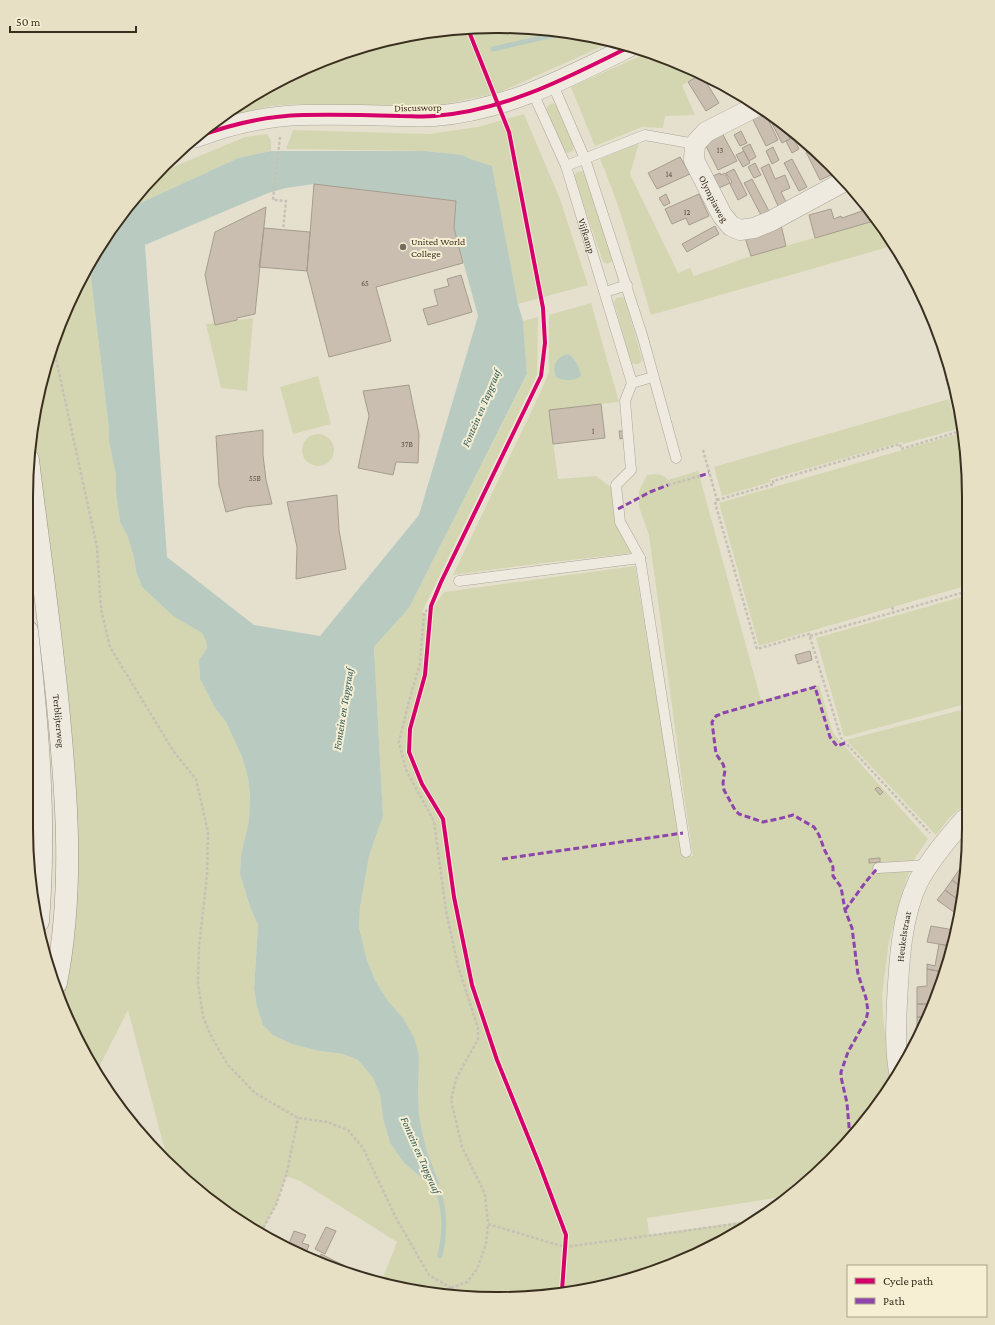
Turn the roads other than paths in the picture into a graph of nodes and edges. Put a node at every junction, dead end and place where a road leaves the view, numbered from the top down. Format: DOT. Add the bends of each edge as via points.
graph roads {
  1 [pos="622,50"];
  2 [pos="553,84"];
  3 [pos="532,93"];
  4 [pos="752,109"];
  5 [pos="212,132"];
  6 [pos="696,144"];
  7 [pos="585,159"];
  8 [pos="566,166"];
  9 [pos="840,184"];
  10 [pos="627,285"];
  11 [pos="605,292"];
  12 [pos="653,377"];
  13 [pos="632,383"];
  14 [pos="676,458"];
  15 [pos="33,500"];
  16 [pos="640,558"];
  17 [pos="460,581"];
  18 [pos="33,688"];
  19 [pos="962,823"];
  20 [pos="686,852"];
  21 [pos="929,866"];
  22 [pos="878,868"];
  23 [pos="39,903"];
  24 [pos="57,975"];
  25 [pos="898,1063"];
  1 -- 2 [label="street, Discusworp"];
  2 -- 3 [label="street, Discusworp"];
  2 -- 7 [label="lane"];
  3 -- 5 [label="street, Discusworp" via="474,111 433,116 288,116 250,121"];
  3 -- 8 [label="lane, Vijfkamp"];
  4 -- 6 [label="street" via="706,132"];
  6 -- 7 [label="lane" via="645,135"];
  6 -- 9 [label="street, Olympiaweg" via="694,160 701,174 722,215 731,226 740,230 771,221"];
  7 -- 8 [label="lane"];
  7 -- 10 [label="lane"];
  8 -- 11 [label="lane, Vijfkamp"];
  10 -- 11 [label="lane"];
  10 -- 12 [label="lane"];
  11 -- 13 [label="lane, Vijfkamp"];
  12 -- 13 [label="lane"];
  12 -- 14 [label="lane"];
  13 -- 16 [label="lane" via="625,401 631,470 616,485 620,522"];
  15 -- 24 [label="main road, Terblijterweg" via="63,751 67,810 67,893"];
  16 -- 17 [label="lane"];
  16 -- 20 [label="lane"];
  18 -- 23 [label="main road" via="42,800"];
  19 -- 21 [label="street, Heukelstraat"];
  21 -- 22 [label="lane"];
  21 -- 25 [label="street, Heukelstraat" via="912,897 901,946 896,1031"];
}
